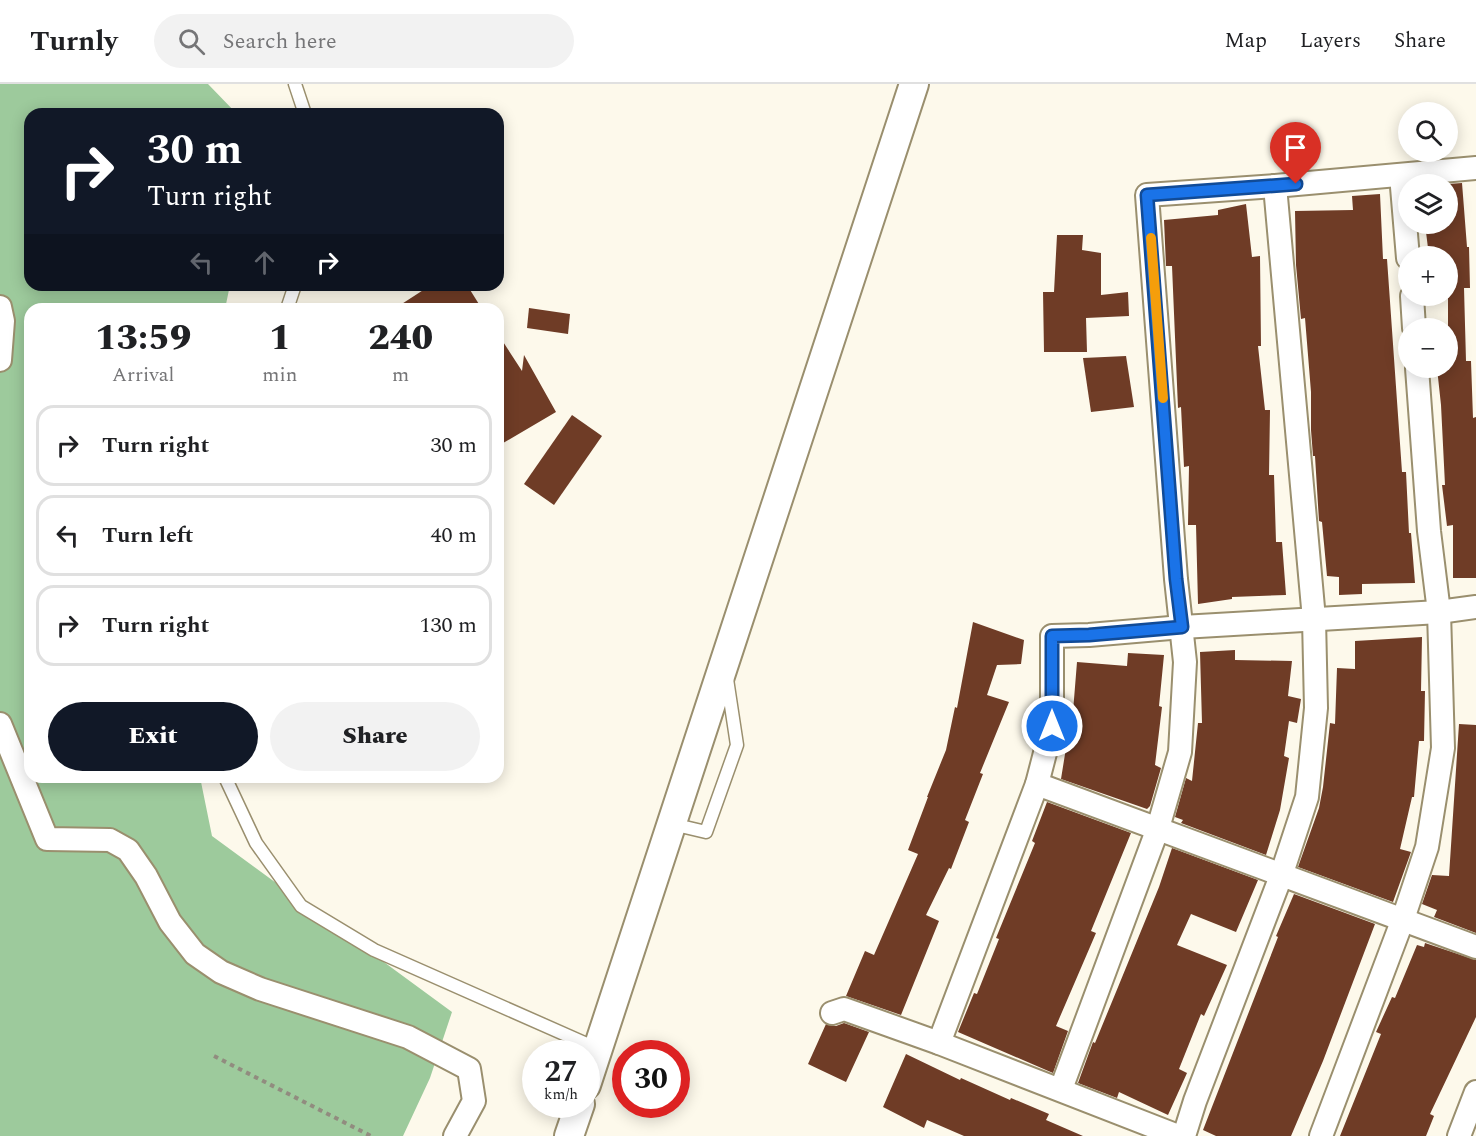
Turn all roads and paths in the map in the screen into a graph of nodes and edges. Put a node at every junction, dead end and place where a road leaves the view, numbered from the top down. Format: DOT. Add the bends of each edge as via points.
graph roads {
  1 [pos="295,84"];
  2 [pos="914,84"];
  3 [pos="303,108"];
  4 [pos="1476,168"];
  5 [pos="1412,174"];
  6 [pos="1398,175"];
  7 [pos="1275,186"];
  8 [pos="0,307"];
  9 [pos="0,360"];
  10 [pos="1418,378"];
  11 [pos="1476,606"];
  12 [pos="1439,612"];
  13 [pos="1314,619"];
  14 [pos="1182,627"];
  15 [pos="0,724"];
  16 [pos="24,782"];
  17 [pos="24,783"];
  18 [pos="228,783"];
  19 [pos="1037,784"];
  20 [pos="1158,828"];
  21 [pos="1281,876"];
  22 [pos="1403,920"];
  23 [pos="1476,947"];
  24 [pos="832,1013"];
  25 [pos="579,1040"];
  26 [pos="939,1043"];
  27 [pos="600,1046"];
  28 [pos="214,1056"];
  29 [pos="1061,1089"];
  30 [pos="1476,1092"];
  31 [pos="575,1118"];
  32 [pos="371,1136"];
  33 [pos="454,1136"];
  34 [pos="569,1136"];
  35 [pos="1178,1136"];
  36 [pos="1184,1136"];
  37 [pos="1321,1136"];
  38 [pos="1459,1136"];
  1 -- 3 [label="lane"];
  2 -- 27 [label="street"];
  4 -- 5 [label="street"];
  6 -- 7 [label="street"];
  7 -- 13 [label="street"];
  7 -- 14 [label="street" via="1147,195"];
  8 -- 9 [label="street"];
  10 -- 12 [label="street"];
  11 -- 12 [label="street"];
  12 -- 13 [label="street"];
  12 -- 22 [label="street" via="1443,748 1427,847"];
  13 -- 14 [label="street"];
  13 -- 21 [label="street" via="1316,708 1307,797"];
  14 -- 19 [label="street" via="1052,636 1052,726"];
  14 -- 20 [label="street" via="1185,662 1180,752"];
  15 -- 16 [label="street"];
  17 -- 33 [label="street" via="48,840 110,840 128,850 170,922 195,954 221,972 260,989 408,1037 469,1069 474,1101"];
  18 -- 25 [label="lane" via="256,843 302,906 374,950"];
  19 -- 20 [label="street"];
  19 -- 26 [label="street"];
  20 -- 21 [label="street"];
  20 -- 29 [label="street"];
  21 -- 22 [label="street"];
  21 -- 36 [label="street"];
  22 -- 23 [label="street"];
  22 -- 37 [label="street"];
  24 -- 26 [label="street" via="844,1009"];
  26 -- 29 [label="street"];
  28 -- 32 [label="path"];
  29 -- 35 [label="street"];
  30 -- 38 [label="street"];
  31 -- 34 [label="street"];
}
